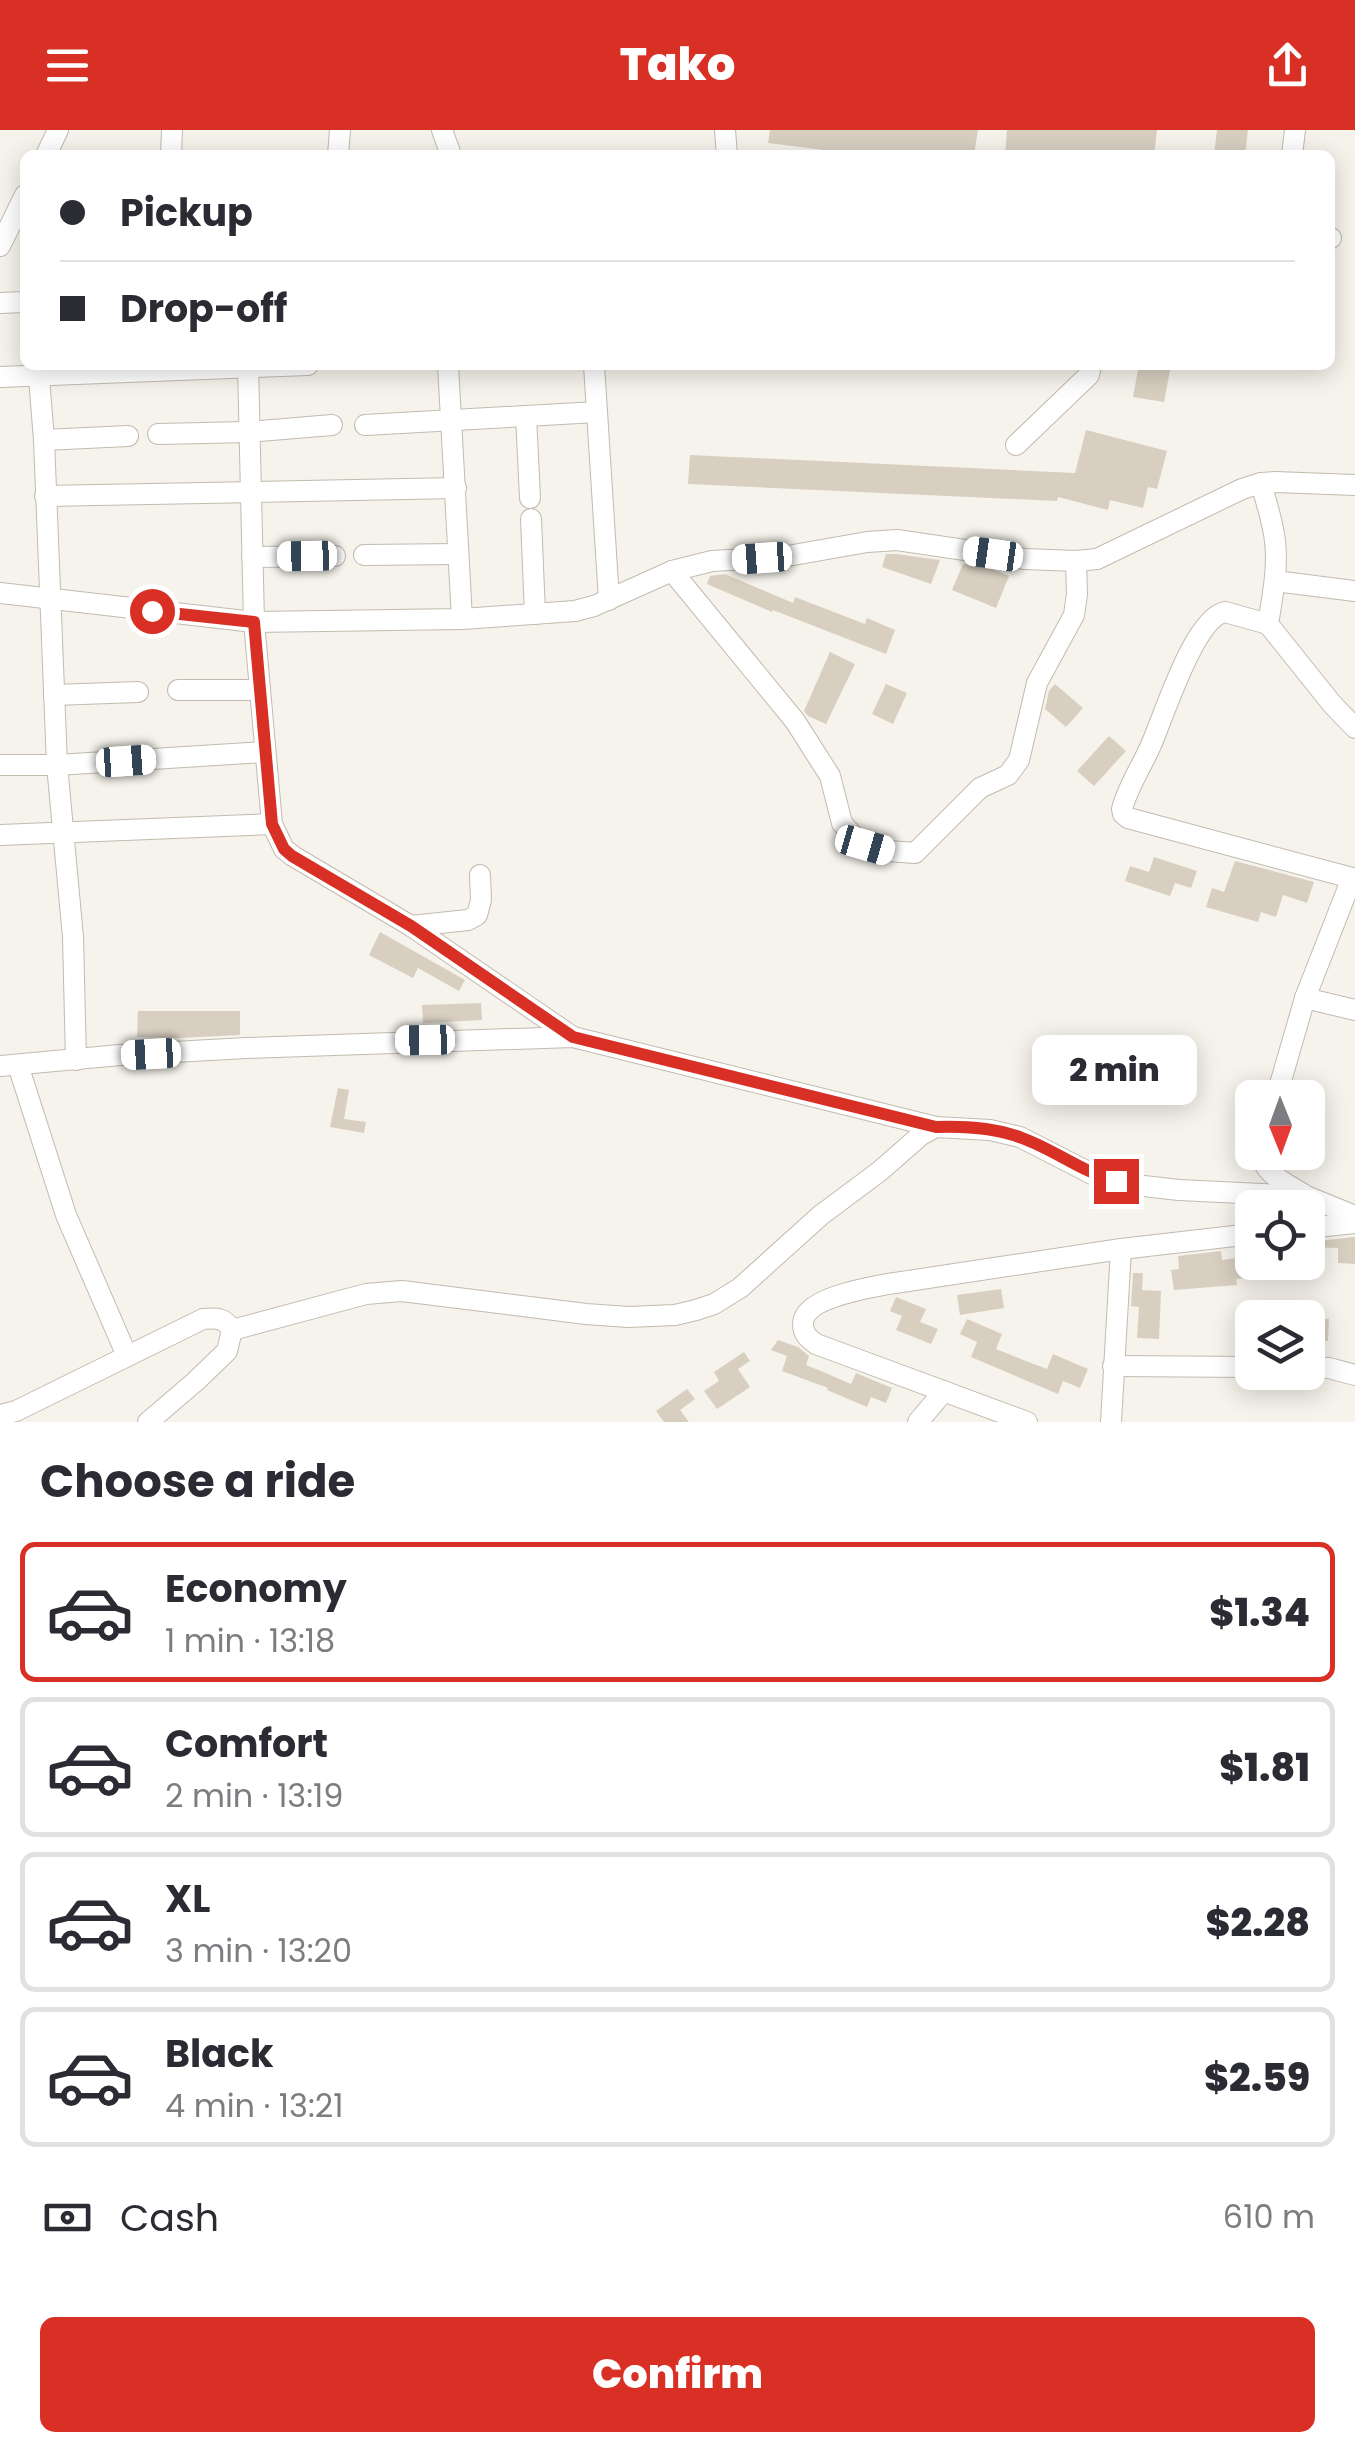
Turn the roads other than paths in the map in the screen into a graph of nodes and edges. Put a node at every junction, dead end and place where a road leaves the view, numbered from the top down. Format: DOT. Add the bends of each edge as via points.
graph roads {
  1 [pos="20,204"];
  2 [pos="0,246"];
  3 [pos="80,370"];
  4 [pos="248,370"];
  5 [pos="448,370"];
  6 [pos="594,370"];
  7 [pos="1090,370"];
  8 [pos="38,371"];
  9 [pos="0,377"];
  10 [pos="597,412"];
  11 [pos="526,416"];
  12 [pos="451,421"];
  13 [pos="332,425"];
  14 [pos="365,426"];
  15 [pos="249,432"];
  16 [pos="158,434"];
  17 [pos="128,436"];
  18 [pos="44,440"];
  19 [pos="1016,445"];
  20 [pos="1260,483"];
  21 [pos="1355,486"];
  22 [pos="456,488"];
  23 [pos="250,493"];
  24 [pos="45,496"];
  25 [pos="458,554"];
  26 [pos="364,555"];
  27 [pos="335,556"];
  28 [pos="252,557"];
  29 [pos="1076,561"];
  30 [pos="672,570"];
  31 [pos="1275,581"];
  32 [pos="1355,591"];
  33 [pos="0,593"];
  34 [pos="50,600"];
  35 [pos="609,600"];
  36 [pos="535,614"];
  37 [pos="462,619"];
  38 [pos="254,622"];
  39 [pos="1268,624"];
  40 [pos="178,690"];
  41 [pos="260,690"];
  42 [pos="138,692"];
  43 [pos="54,695"];
  44 [pos="1355,728"];
  45 [pos="264,752"];
  46 [pos="0,765"];
  47 [pos="57,765"];
  48 [pos="272,824"];
  49 [pos="64,833"];
  50 [pos="0,835"];
  51 [pos="480,874"];
  52 [pos="1354,875"];
  53 [pos="411,926"];
  54 [pos="1305,998"];
  55 [pos="1355,1010"];
  56 [pos="573,1037"];
  57 [pos="76,1060"];
  58 [pos="9,1066"];
  59 [pos="1281,1080"];
  60 [pos="936,1127"];
  61 [pos="1267,1170"];
  62 [pos="1297,1190"];
  63 [pos="1235,1193"];
  64 [pos="1325,1205"];
  65 [pos="1355,1219"];
  66 [pos="1325,1225"];
  67 [pos="1235,1236"];
  68 [pos="1121,1249"];
  69 [pos="232,1330"];
  70 [pos="127,1356"];
  71 [pos="1113,1366"];
  72 [pos="1235,1366"];
  73 [pos="1325,1368"];
  74 [pos="1355,1374"];
  75 [pos="944,1391"];
  76 [pos="0,1415"];
  77 [pos="148,1422"];
  78 [pos="918,1422"];
  79 [pos="1027,1422"];
  80 [pos="1111,1422"];
  1 -- 2 [label="street"];
  3 -- 8 [label="street"];
  4 -- 15 [label="street"];
  5 -- 12 [label="street"];
  6 -- 10 [label="street"];
  7 -- 19 [label="street"];
  8 -- 9 [label="street"];
  8 -- 18 [label="street"];
  10 -- 11 [label="street"];
  10 -- 35 [label="street"];
  11 -- 12 [label="street"];
  11 -- 36 [label="street"];
  12 -- 14 [label="street"];
  12 -- 22 [label="street"];
  13 -- 15 [label="street"];
  15 -- 16 [label="street"];
  15 -- 23 [label="street"];
  17 -- 18 [label="street"];
  18 -- 24 [label="street"];
  20 -- 21 [label="street"];
  20 -- 29 [label="street" via="1096,559"];
  20 -- 31 [label="street" via="1274,530"];
  22 -- 23 [label="street"];
  22 -- 25 [label="street"];
  23 -- 24 [label="street"];
  23 -- 28 [label="street"];
  24 -- 34 [label="street"];
  25 -- 26 [label="street"];
  25 -- 37 [label="street"];
  27 -- 28 [label="street"];
  28 -- 38 [label="street"];
  29 -- 30 [label="street" via="897,540"];
  29 -- 30 [label="street" via="1074,615 1037,683 1019,760 907,854 854,838 842,823 830,776 795,720"];
  30 -- 35 [label="street"];
  31 -- 32 [label="street"];
  31 -- 39 [label="street"];
  33 -- 34 [label="street"];
  34 -- 38 [label="street"];
  34 -- 43 [label="street"];
  35 -- 36 [label="street" via="575,612"];
  36 -- 37 [label="street"];
  37 -- 38 [label="street"];
  38 -- 41 [label="street"];
  39 -- 44 [label="street"];
  39 -- 52 [label="street" via="1224,612 1212,618 1170,694 1123,814"];
  40 -- 41 [label="street"];
  41 -- 45 [label="street"];
  42 -- 43 [label="street"];
  43 -- 47 [label="street"];
  45 -- 47 [label="street"];
  45 -- 48 [label="street"];
  46 -- 47 [label="street"];
  47 -- 49 [label="street"];
  48 -- 49 [label="street"];
  48 -- 53 [label="street" via="292,856"];
  49 -- 50 [label="street"];
  49 -- 57 [label="street"];
  51 -- 53 [label="street" via="477,915"];
  52 -- 54 [label="street"];
  53 -- 56 [label="street"];
  54 -- 55 [label="street"];
  54 -- 59 [label="street"];
  56 -- 57 [label="street"];
  56 -- 60 [label="street"];
  57 -- 58 [label="street"];
  58 -- 70 [label="street"];
  60 -- 63 [label="street" via="1020,1137 1096,1176 1135,1186"];
  60 -- 69 [label="street" via="740,1288 696,1310 628,1317 384,1291"];
  61 -- 62 [label="street"];
  64 -- 65 [label="street"];
  65 -- 66 [label="street"];
  67 -- 68 [label="street"];
  68 -- 71 [label="street"];
  68 -- 75 [label="street" via="870,1288 812,1306 804,1315 802,1329 816,1344"];
  69 -- 70 [label="street" via="220,1318 202,1319"];
  69 -- 77 [label="street" via="227,1351"];
  70 -- 76 [label="street"];
  71 -- 72 [label="street"];
  71 -- 80 [label="street"];
  73 -- 74 [label="street"];
  75 -- 78 [label="street"];
  75 -- 79 [label="street"];
}
